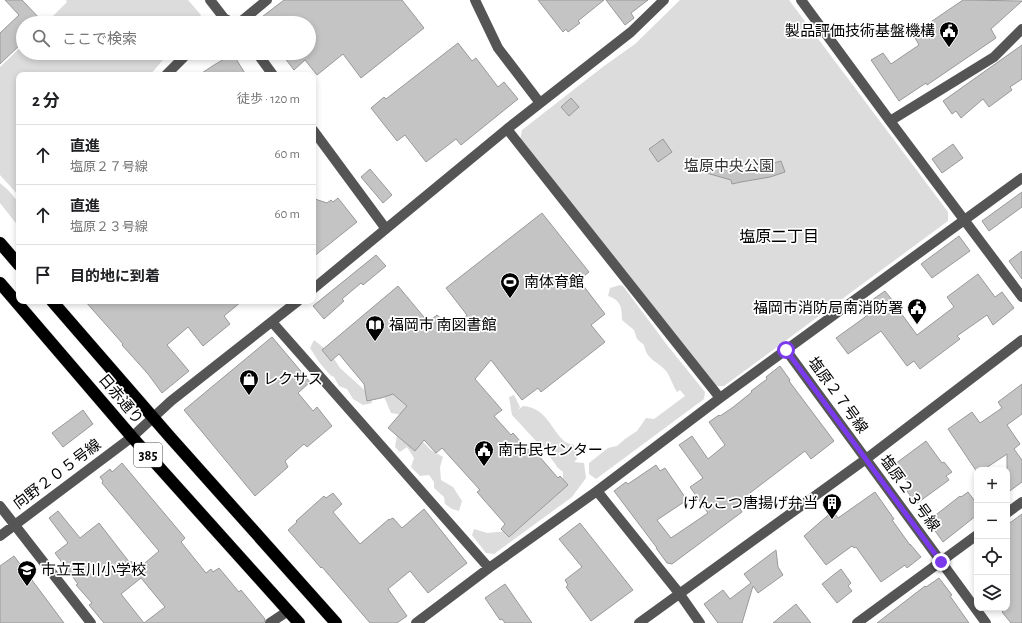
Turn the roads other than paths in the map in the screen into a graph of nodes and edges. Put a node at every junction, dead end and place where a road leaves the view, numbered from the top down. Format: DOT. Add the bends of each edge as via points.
graph roads {
  1 [pos="210,0"];
  2 [pos="267,0"];
  3 [pos="475,0"];
  4 [pos="664,0"];
  5 [pos="801,0"];
  6 [pos="222,16"];
  7 [pos="248,16"];
  8 [pos="1022,28"];
  9 [pos="181,60"];
  10 [pos="262,60"];
  11 [pos="169,72"];
  12 [pos="271,72"];
  13 [pos="540,103"];
  14 [pos="890,121"];
  15 [pos="507,128"];
  16 [pos="316,134"];
  17 [pos="1022,178"];
  18 [pos="964,220"];
  19 [pos="386,229"];
  20 [pos="0,243"];
  21 [pos="16,261"];
  22 [pos="0,283"];
  23 [pos="316,287"];
  24 [pos="1022,297"];
  25 [pos="16,300"];
  26 [pos="20,304"];
  27 [pos="55,304"];
  28 [pos="294,304"];
  29 [pos="272,322"];
  30 [pos="1022,340"];
  31 [pos="786,350"];
  32 [pos="720,398"];
  33 [pos="153,417"];
  34 [pos="132,436"];
  35 [pos="866,459"];
  36 [pos="597,491"];
  37 [pos="1022,502"];
  38 [pos="0,506"];
  39 [pos="1010,511"];
  40 [pos="14,526"];
  41 [pos="0,536"];
  42 [pos="974,538"];
  43 [pos="941,562"];
  44 [pos="489,568"];
  45 [pos="679,593"];
  46 [pos="288,611"];
  47 [pos="869,620"];
  48 [pos="91,623"];
  49 [pos="270,623"];
  50 [pos="299,623"];
  51 [pos="336,623"];
  52 [pos="416,623"];
  53 [pos="639,623"];
  54 [pos="700,623"];
  55 [pos="857,623"];
  56 [pos="986,623"];
  1 -- 6 [label="street"];
  2 -- 7 [label="street"];
  3 -- 13 [label="street" via="498,48"];
  4 -- 13 [label="street" via="631,32"];
  5 -- 14 [label="street"];
  8 -- 14 [label="street" via="994,57"];
  9 -- 11 [label="street"];
  10 -- 12 [label="street"];
  13 -- 15 [label="street"];
  14 -- 18 [label="street"];
  15 -- 19 [label="street"];
  15 -- 32 [label="street"];
  16 -- 19 [label="street"];
  17 -- 18 [label="street"];
  18 -- 24 [label="street"];
  18 -- 31 [label="street"];
  19 -- 23 [label="street"];
  20 -- 21 [label="highway"];
  22 -- 25 [label="highway, 日赤通り / 385"];
  26 -- 34 [label="highway, 日赤通り / 385"];
  27 -- 33 [label="highway, 日赤通り / 385"];
  28 -- 29 [label="street, 向野２０５号線"];
  29 -- 33 [label="street, 向野２０５号線"];
  29 -- 44 [label="street"];
  30 -- 35 [label="street"];
  31 -- 32 [label="street"];
  31 -- 35 [label="street, 塩原２７号線"];
  32 -- 36 [label="street"];
  33 -- 34 [label="street, 向野２０５号線"];
  33 -- 51 [label="highway, 日赤通り / 385"];
  34 -- 40 [label="street, 向野２０５号線"];
  34 -- 46 [label="highway, 日赤通り / 385"];
  35 -- 43 [label="street, 塩原２３号線"];
  35 -- 45 [label="street"];
  36 -- 44 [label="street"];
  36 -- 45 [label="street"];
  37 -- 39 [label="street"];
  38 -- 40 [label="street"];
  40 -- 41 [label="street, 向野２０５号線"];
  40 -- 48 [label="street"];
  42 -- 43 [label="street"];
  43 -- 47 [label="street"];
  43 -- 56 [label="street, 塩原２３号線"];
  44 -- 52 [label="street"];
  45 -- 53 [label="street"];
  45 -- 54 [label="street"];
  46 -- 49 [label="street"];
  46 -- 50 [label="highway, 日赤通り / 385"];
  47 -- 55 [label="street"];
}
